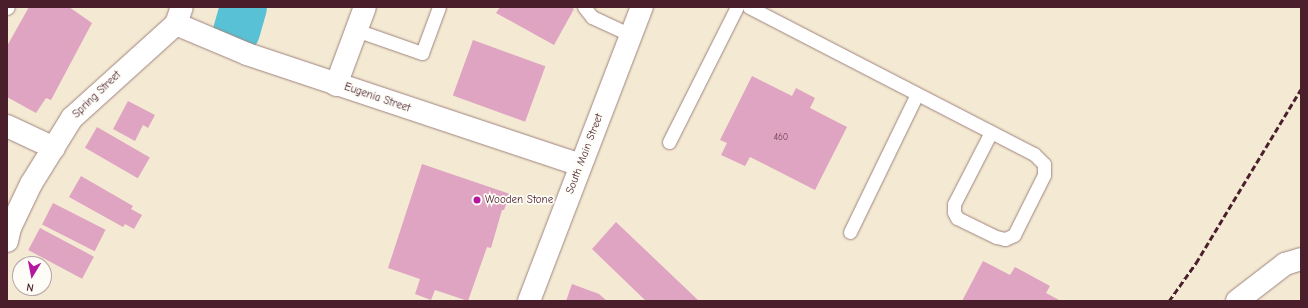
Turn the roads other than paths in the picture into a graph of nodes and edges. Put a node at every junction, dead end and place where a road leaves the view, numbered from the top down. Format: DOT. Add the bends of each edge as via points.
graph roads {
  1 [pos="365,7"];
  2 [pos="439,7"];
  3 [pos="584,7"];
  4 [pos="642,7"];
  5 [pos="737,7"];
  6 [pos="749,7"];
  7 [pos="179,16"];
  8 [pos="356,30"];
  9 [pos="631,34"];
  10 [pos="336,84"];
  11 [pos="917,94"];
  12 [pos="7,126"];
  13 [pos="990,132"];
  14 [pos="669,142"];
  15 [pos="54,148"];
  16 [pos="580,165"];
  17 [pos="850,232"];
  18 [pos="7,240"];
  19 [pos="1301,260"];
  20 [pos="529,301"];
  21 [pos="1237,301"];
  1 -- 8 [label="street"];
  2 -- 8 [label="lane" via="422,53"];
  3 -- 9 [label="lane" via="592,17"];
  4 -- 9 [label="street, South Main Street"];
  5 -- 14 [label="lane"];
  6 -- 11 [label="lane"];
  7 -- 10 [label="street, Eugenia Street" via="247,54"];
  7 -- 15 [label="street, Spring Street" via="72,118"];
  8 -- 10 [label="street"];
  9 -- 16 [label="street, South Main Street"];
  10 -- 16 [label="street, Eugenia Street"];
  11 -- 13 [label="lane"];
  11 -- 17 [label="lane"];
  12 -- 15 [label="street"];
  13 -- 13 [label="lane" via="1034,154 1044,164 1044,175 1014,235 1005,239 957,218 954,212 954,204"];
  15 -- 18 [label="street, Spring Street" via="31,184"];
  16 -- 20 [label="street, South Main Street"];
  19 -- 21 [label="street" via="1285,264"];
}
